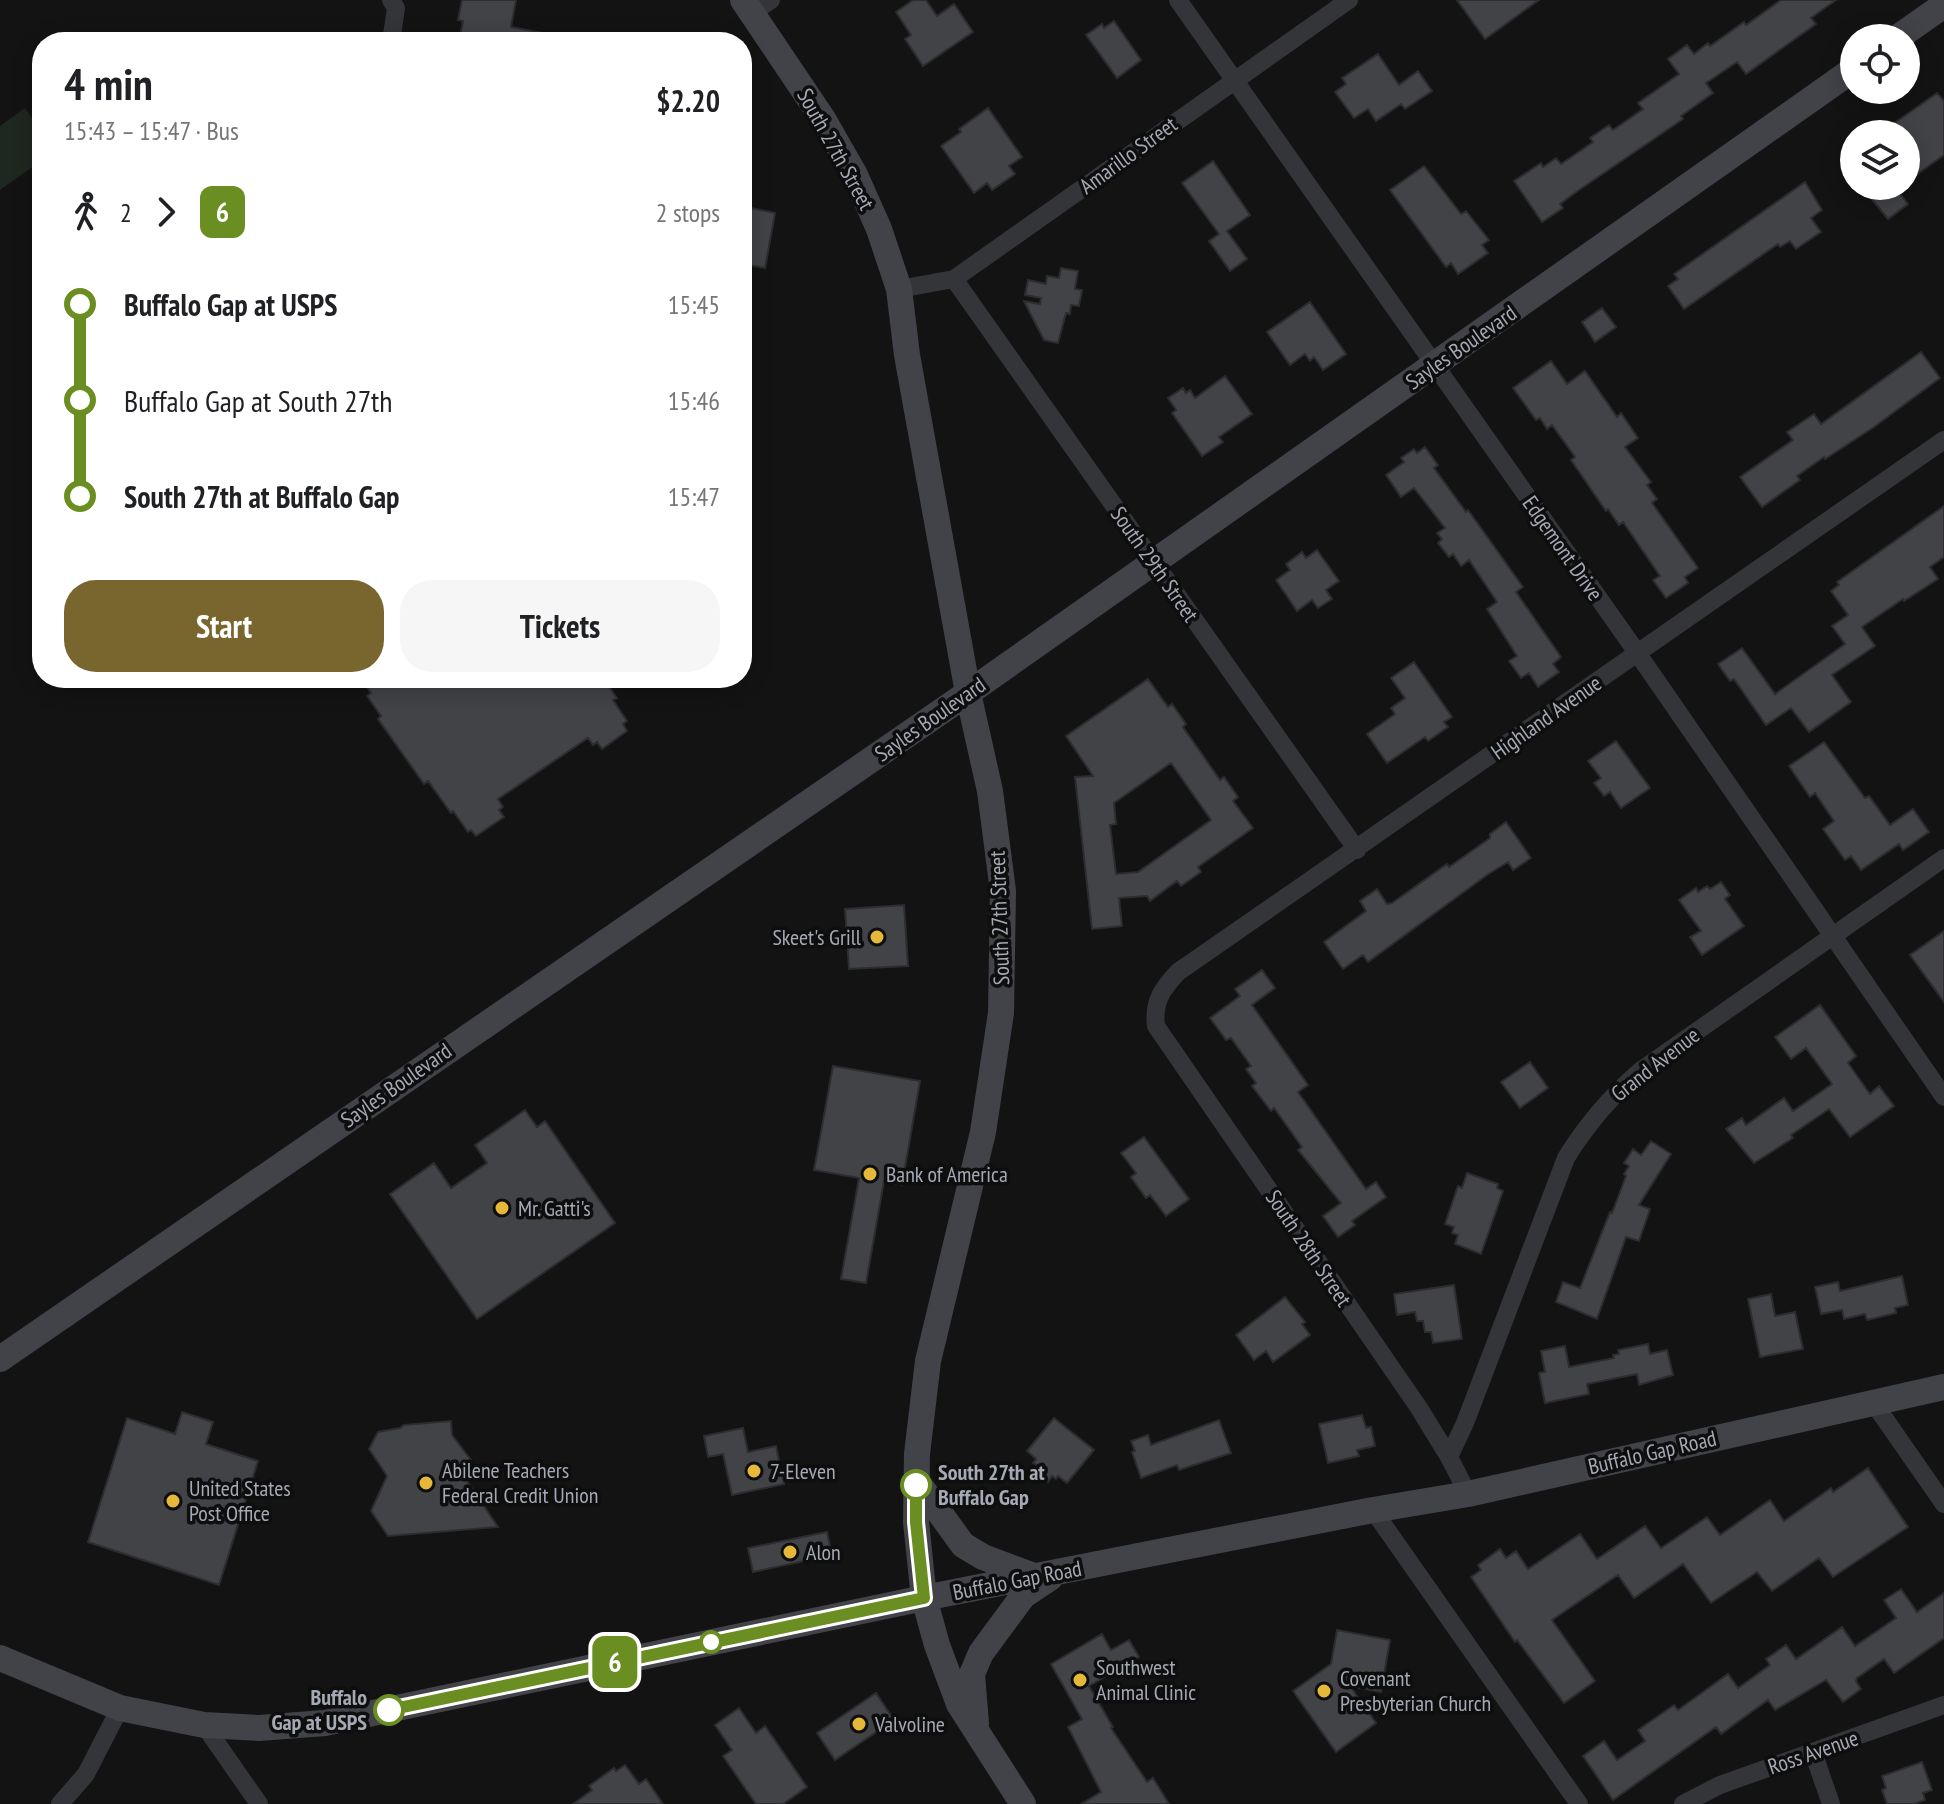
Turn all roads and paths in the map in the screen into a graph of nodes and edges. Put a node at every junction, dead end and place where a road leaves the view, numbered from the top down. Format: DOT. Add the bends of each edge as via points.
graph roads {
  1 [pos="391,0"];
  2 [pos="1178,0"];
  3 [pos="1349,0"];
  4 [pos="755,4"];
  5 [pos="1944,5"];
  6 [pos="1917,24"];
  7 [pos="392,32"];
  8 [pos="1840,79"];
  9 [pos="1234,80"];
  10 [pos="954,279"];
  11 [pos="899,289"];
  12 [pos="1434,366"];
  13 [pos="1944,440"];
  14 [pos="1154,562"];
  15 [pos="1638,654"];
  16 [pos="968,693"];
  17 [pos="1357,850"];
  18 [pos="1944,858"];
  19 [pos="1831,935"];
  20 [pos="1157,1002"];
  21 [pos="1944,1097"];
  22 [pos="0,1359"];
  23 [pos="1944,1387"];
  24 [pos="1873,1402"];
  25 [pos="1449,1457"];
  26 [pos="916,1480"];
  27 [pos="1468,1494"];
  28 [pos="1944,1504"];
  29 [pos="1373,1510"];
  30 [pos="1047,1574"];
  31 [pos="924,1598"];
  32 [pos="0,1658"];
  33 [pos="1944,1705"];
  34 [pos="120,1708"];
  35 [pos="204,1725"];
  36 [pos="976,1732"];
  37 [pos="1813,1752"];
  38 [pos="60,1804"];
  39 [pos="259,1804"];
  40 [pos="1023,1804"];
  41 [pos="1579,1804"];
  42 [pos="1683,1804"];
  43 [pos="1831,1804"];
  1 -- 7 [label="street" via="396,8"];
  2 -- 9 [label="street, Edgemont Drive"];
  3 -- 9 [label="street, Amarillo Street"];
  4 -- 11 [label="main road, South 27th Street" via="855,175"];
  5 -- 6 [label="main road"];
  8 -- 12 [label="main road, Sayles Boulevard"];
  9 -- 10 [label="street, Amarillo Street"];
  9 -- 12 [label="street, Edgemont Drive"];
  10 -- 11 [label="street, Amarillo Street"];
  10 -- 14 [label="street, South 29th Street"];
  11 -- 16 [label="main road, South 27th Street"];
  12 -- 14 [label="main road, Sayles Boulevard"];
  12 -- 15 [label="street, Edgemont Drive"];
  13 -- 15 [label="street, Highland Avenue"];
  14 -- 16 [label="main road, Sayles Boulevard"];
  14 -- 17 [label="street, South 29th Street"];
  15 -- 17 [label="street, Highland Avenue"];
  15 -- 19 [label="street, Edgemont Drive"];
  16 -- 22 [label="main road, Sayles Boulevard"];
  16 -- 26 [label="main road, South 27th Street" via="990,791 1003,891 1001,1013 983,1132 928,1361"];
  17 -- 20 [label="street, Highland Avenue" via="1178,972"];
  18 -- 19 [label="street, Grand Avenue"];
  19 -- 21 [label="street, Edgemont Drive"];
  19 -- 25 [label="street, Grand Avenue" via="1640,1071 1585,1127 1566,1158"];
  20 -- 25 [label="street, South 28th Street" via="1156,1026"];
  23 -- 24 [label="main road, Buffalo Gap Road"];
  24 -- 27 [label="main road, Buffalo Gap Road"];
  24 -- 28 [label="street"];
  25 -- 27 [label="street, South 28th Street"];
  26 -- 30 [label="main road" via="963,1545 983,1557"];
  26 -- 31 [label="main road, South 27th Street"];
  27 -- 29 [label="main road, Buffalo Gap Road"];
  29 -- 30 [label="main road, Buffalo Gap Road"];
  29 -- 41 [label="street"];
  30 -- 31 [label="main road, Buffalo Gap Road"];
  30 -- 36 [label="main road" via="1023,1596 981,1653 972,1674"];
  31 -- 35 [label="main road, Buffalo Gap Road" via="325,1723"];
  31 -- 36 [label="main road, South 27th Street" via="959,1704"];
  32 -- 34 [label="main road, Buffalo Gap Road"];
  33 -- 37 [label="street, Ross Avenue"];
  34 -- 35 [label="main road, Buffalo Gap Road"];
  34 -- 38 [label="street" via="86,1774"];
  35 -- 39 [label="street"];
  36 -- 40 [label="main road, South 27th Street"];
  37 -- 42 [label="street, Ross Avenue"];
  37 -- 43 [label="street"];
}
